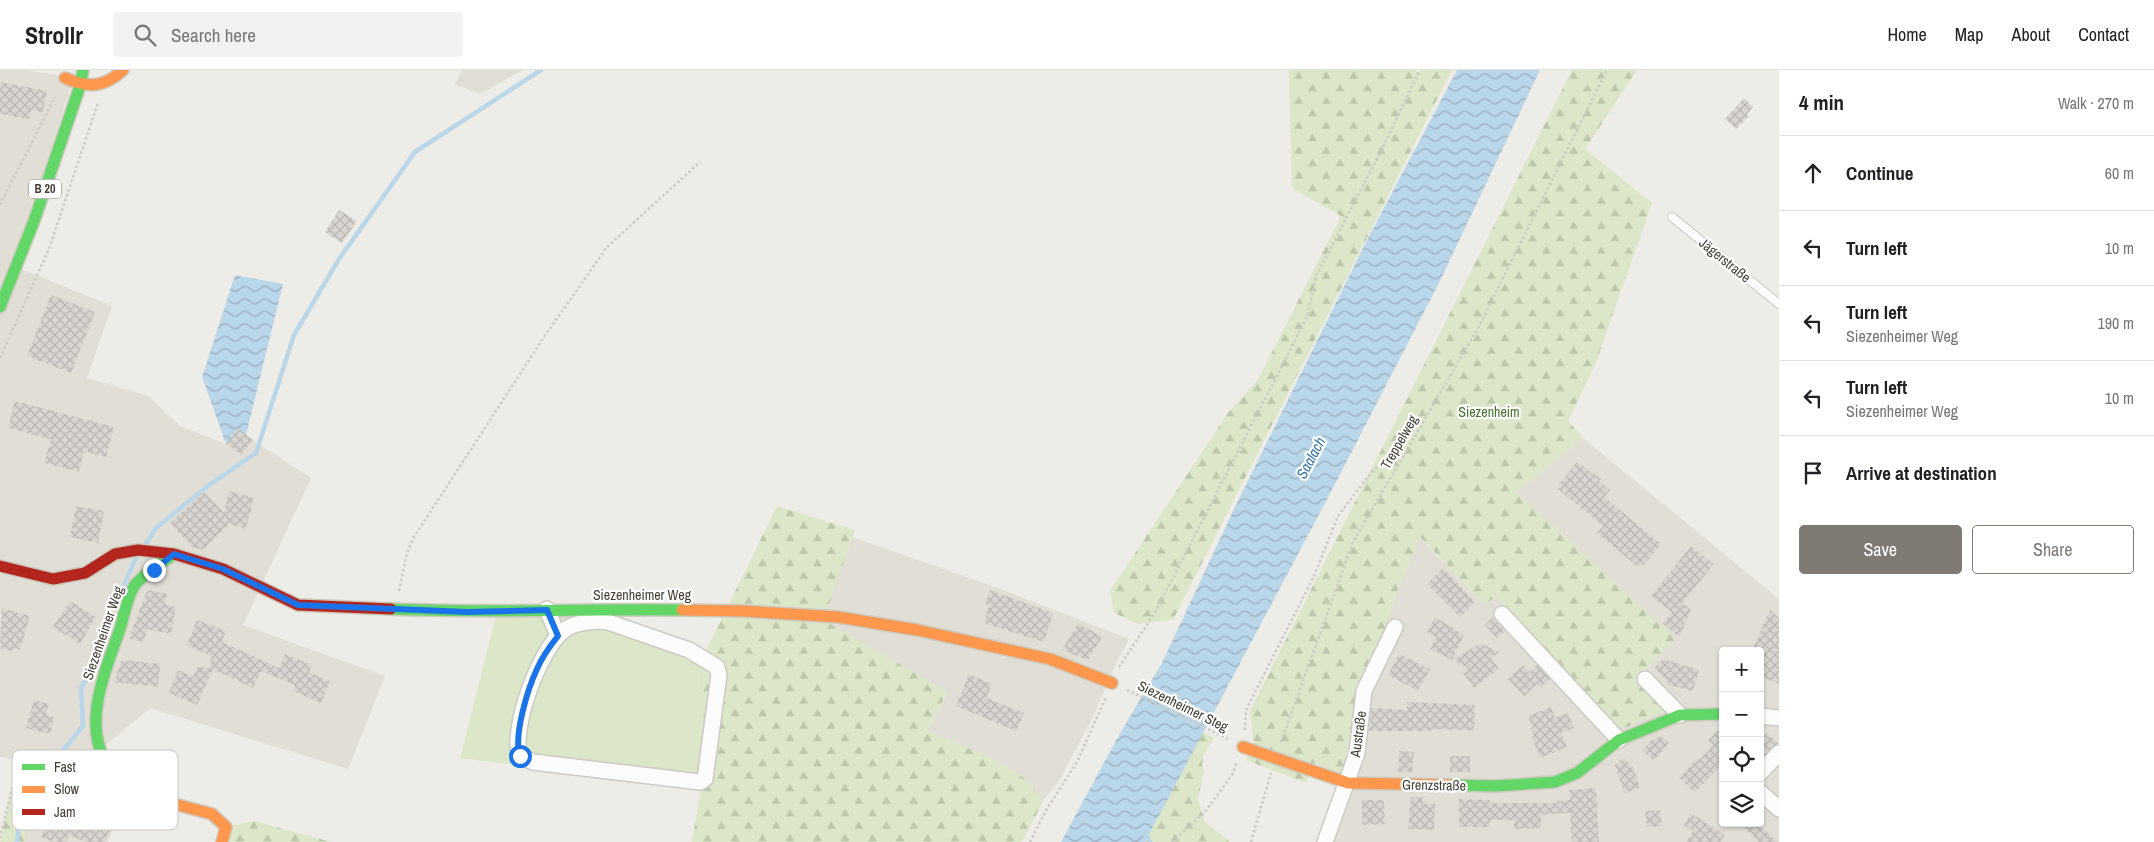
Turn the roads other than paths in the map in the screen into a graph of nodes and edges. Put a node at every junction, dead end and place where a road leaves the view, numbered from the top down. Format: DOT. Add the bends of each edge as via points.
graph roads {
  1 [pos="83,70"];
  2 [pos="124,70"];
  3 [pos="62,74"];
  4 [pos="80,86"];
  5 [pos="1672,217"];
  6 [pos="1779,304"];
  7 [pos="0,307"];
  8 [pos="174,554"];
  9 [pos="0,566"];
  10 [pos="547,610"];
  11 [pos="1502,614"];
  12 [pos="1395,627"];
  13 [pos="558,636"];
  14 [pos="1645,680"];
  15 [pos="1116,685"];
  16 [pos="1719,714"];
  17 [pos="1680,716"];
  18 [pos="1764,716"];
  19 [pos="1779,718"];
  20 [pos="1619,740"];
  21 [pos="1243,747"];
  22 [pos="100,750"];
  23 [pos="1779,753"];
  24 [pos="1764,769"];
  25 [pos="1348,783"];
  26 [pos="1764,796"];
  27 [pos="178,805"];
  28 [pos="1779,809"];
  29 [pos="222,842"];
  30 [pos="1325,842"];
  1 -- 4 [label="street, B 20"];
  2 -- 4 [label="street" via="111,83"];
  3 -- 4 [label="street"];
  4 -- 7 [label="street, B 20" via="34,222"];
  5 -- 6 [label="lane, Jägerstraße"];
  8 -- 9 [label="street, Siezenheimer Weg" via="138,550 115,554 85,572 53,579"];
  8 -- 10 [label="street, Siezenheimer Weg" via="223,569 298,605 467,612"];
  8 -- 22 [label="street, Siezenheimer Weg" via="135,585 97,701 96,730"];
  10 -- 13 [label="street"];
  10 -- 15 [label="street, Siezenheimer Weg" via="743,611 838,617 917,630 1050,659"];
  11 -- 20 [label="street"];
  12 -- 25 [label="street, Austraße" via="1364,691 1357,753"];
  13 -- 13 [label="street" via="537,668 529,690 519,736 520,756 533,762 694,783 705,779 719,675 712,662 689,650 608,622 576,624"];
  14 -- 17 [label="street"];
  16 -- 17 [label="street, Grenzstraße"];
  17 -- 20 [label="street, Grenzstraße"];
  18 -- 19 [label="street"];
  20 -- 25 [label="street, Grenzstraße" via="1577,773 1555,782 1496,786"];
  21 -- 25 [label="street, Grenzstraße"];
  23 -- 24 [label="street"];
  25 -- 30 [label="street, Austraße"];
  26 -- 28 [label="street"];
  27 -- 29 [label="street, Siezenheimer Weg" via="212,814 226,827"];
}
